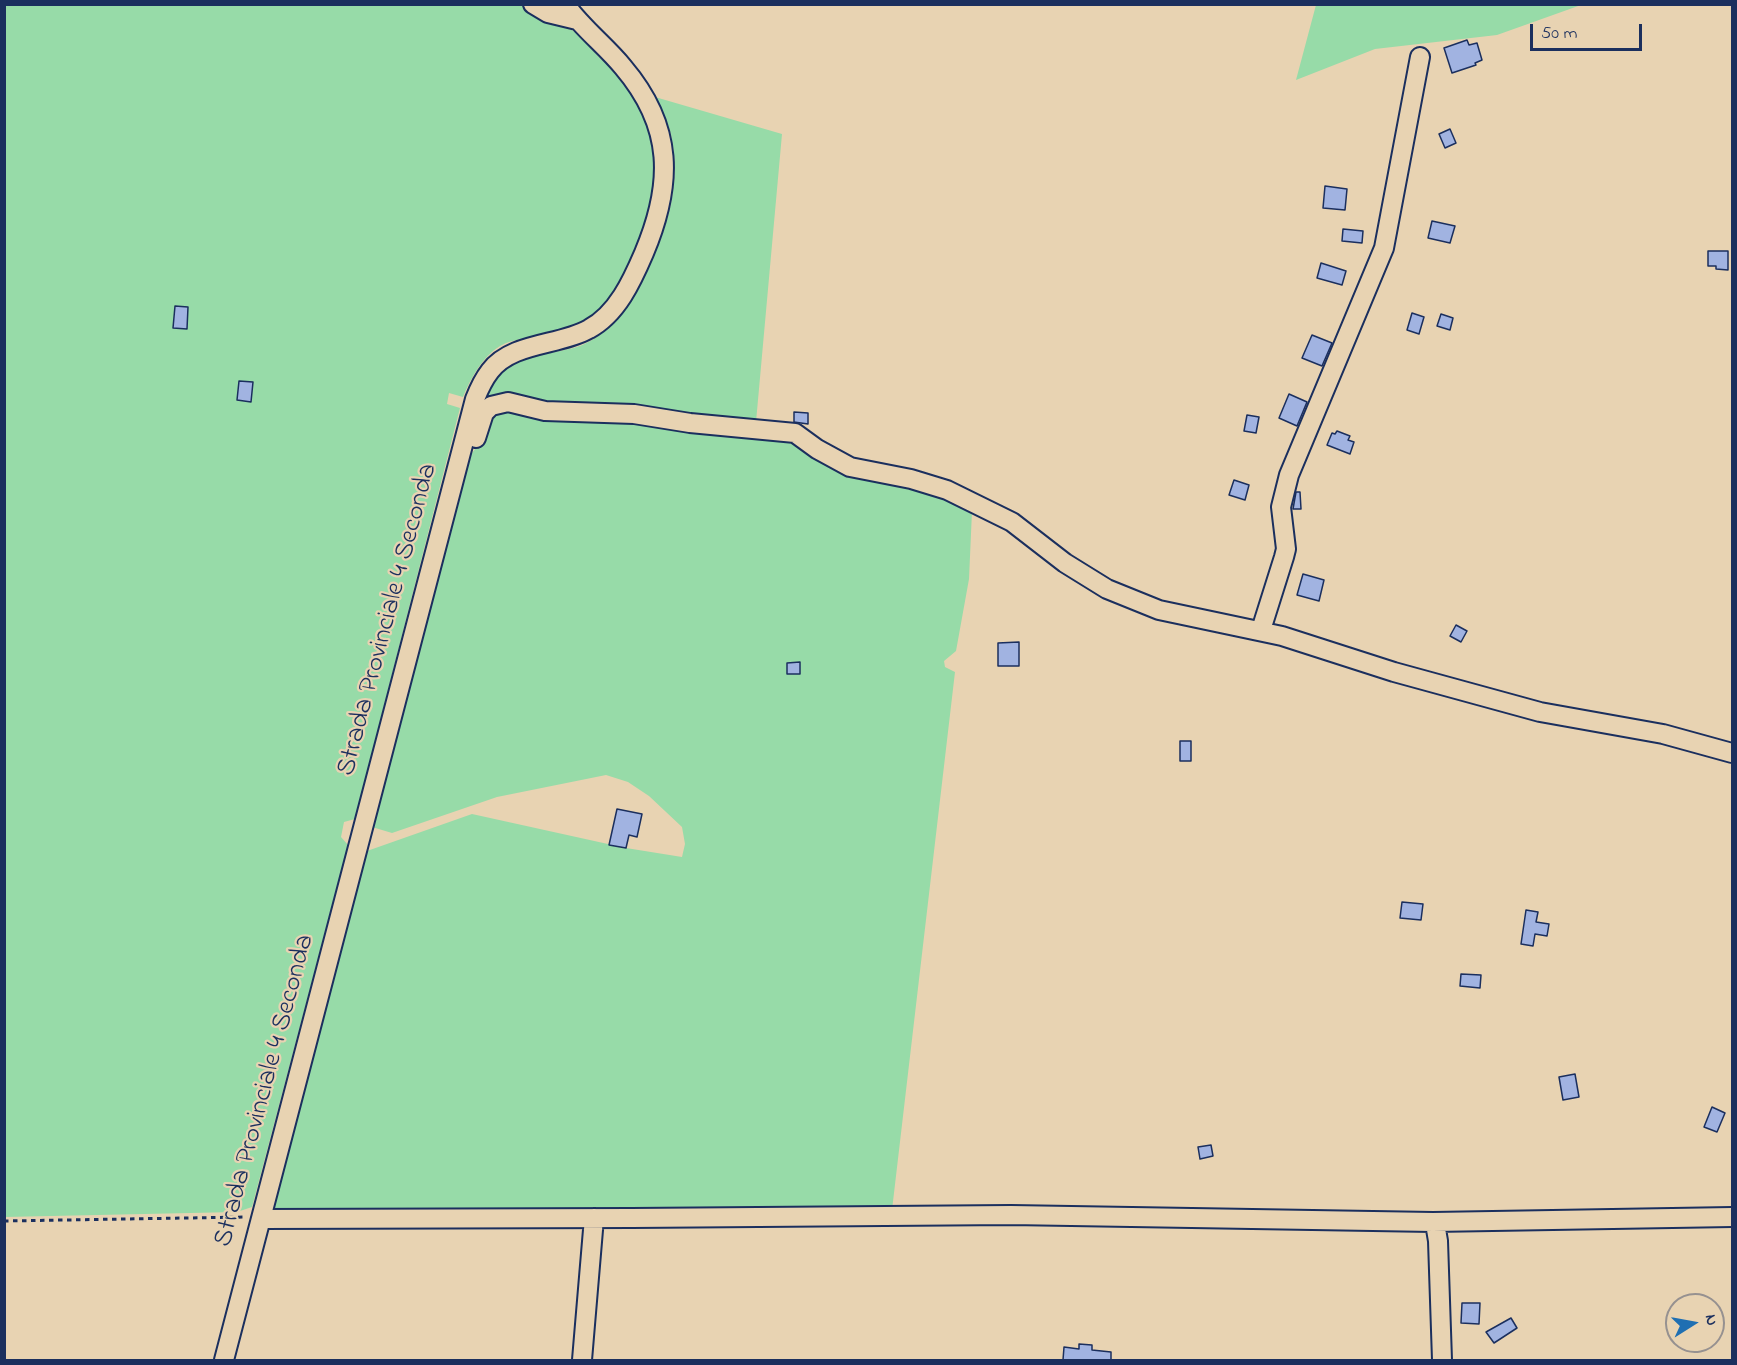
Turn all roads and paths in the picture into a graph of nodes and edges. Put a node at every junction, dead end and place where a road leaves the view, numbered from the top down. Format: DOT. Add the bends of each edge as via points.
graph roads {
  1 [pos="533,4"];
  2 [pos="565,4"];
  3 [pos="577,20"];
  4 [pos="1420,57"];
  5 [pos="460,458"];
  6 [pos="1261,630"];
  7 [pos="1732,753"];
  8 [pos="1732,1217"];
  9 [pos="594,1218"];
  10 [pos="261,1219"];
  11 [pos="4,1221"];
  12 [pos="1433,1222"];
  13 [pos="224,1360"];
  14 [pos="582,1360"];
  15 [pos="1442,1360"];
  1 -- 3 [label="street" via="548,13"];
  2 -- 3 [label="street, Strada Provinciale 4 Seconda"];
  3 -- 5 [label="street, Strada Provinciale 4 Seconda" via="622,66 650,105 663,142 665,165 658,213 637,270 602,320 573,336 512,355 491,369 475,399"];
  4 -- 6 [label="street" via="1384,248 1289,476 1281,507 1286,549"];
  5 -- 6 [label="street" via="475,441 484,413 491,406 508,402 545,411 634,414 795,433 850,467 946,490 1012,522 1107,589 1159,610"];
  5 -- 10 [label="street, Strada Provinciale 4 Seconda"];
  6 -- 7 [label="street" via="1434,684 1540,712 1663,734"];
  8 -- 12 [label="street"];
  9 -- 10 [label="street"];
  9 -- 12 [label="street" via="1011,1215"];
  9 -- 14 [label="street"];
  10 -- 11 [label="path" via="242,1216"];
  10 -- 13 [label="street, Strada Provinciale 4 Seconda"];
  12 -- 15 [label="street" via="1438,1241"];
}
